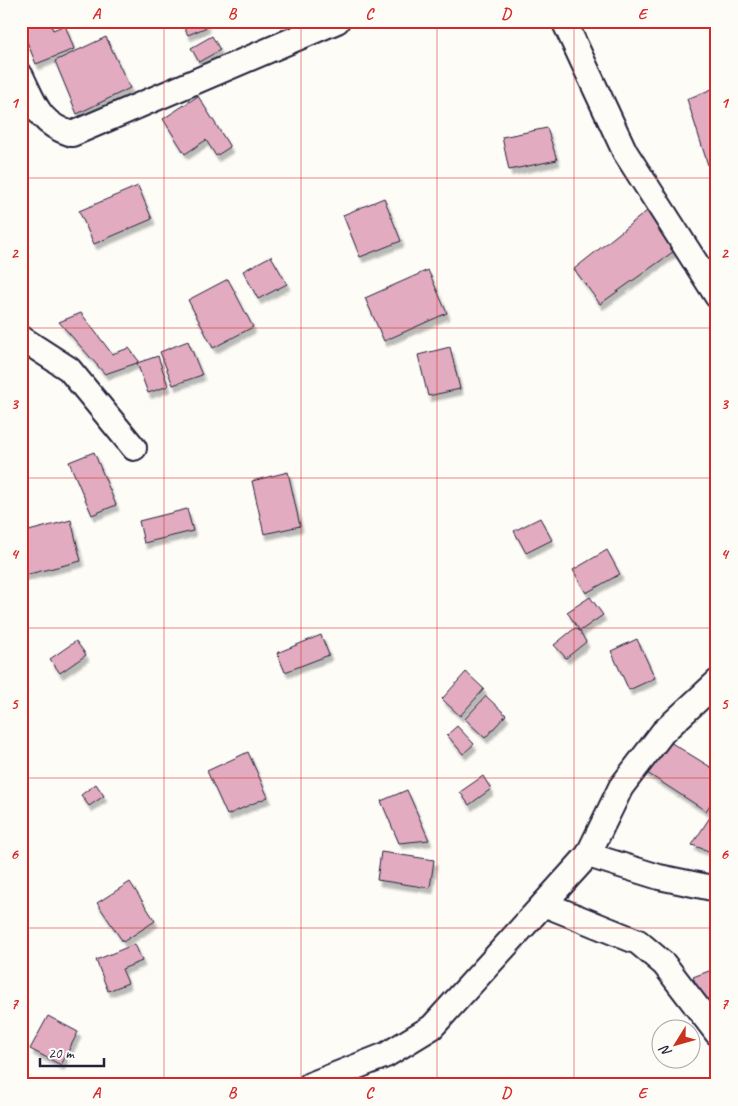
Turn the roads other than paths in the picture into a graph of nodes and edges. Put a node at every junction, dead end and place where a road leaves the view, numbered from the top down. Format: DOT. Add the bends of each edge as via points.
graph roads {
  1 [pos="337,21"];
  2 [pos="564,21"];
  3 [pos="21,76"];
  4 [pos="717,296"];
  5 [pos="21,338"];
  6 [pos="134,448"];
  7 [pos="717,682"];
  8 [pos="588,855"];
  9 [pos="717,889"];
  10 [pos="544,904"];
  11 [pos="717,1033"];
  12 [pos="310,1085"];
  1 -- 3 [label="street" via="72,134 59,130 41,117"];
  2 -- 4 [label="street" via="625,152"];
  5 -- 6 [label="street" via="69,369"];
  7 -- 8 [label="street" via="663,732 621,788"];
  8 -- 9 [label="street" via="658,877"];
  8 -- 10 [label="street"];
  10 -- 11 [label="street" via="638,942 664,964"];
  10 -- 12 [label="street" via="432,1027 386,1055"];
}
